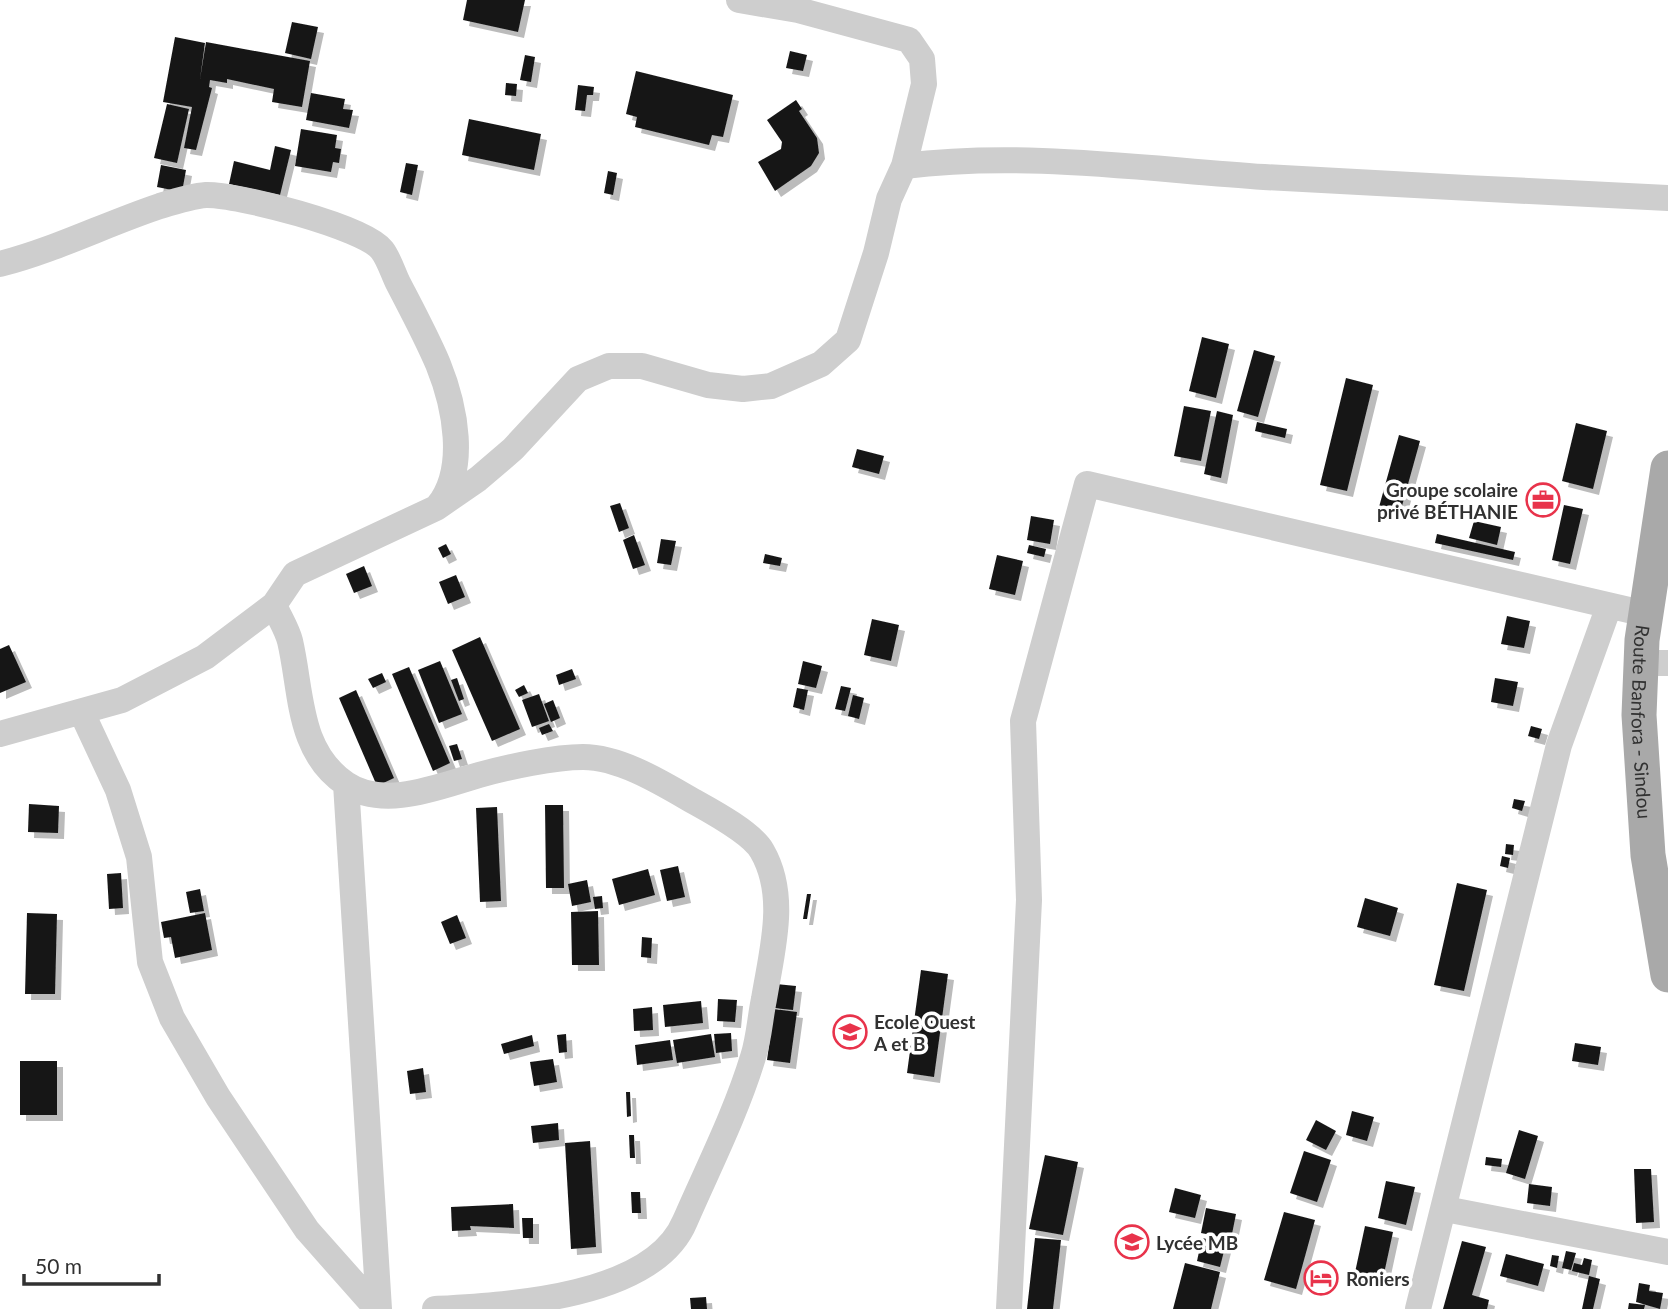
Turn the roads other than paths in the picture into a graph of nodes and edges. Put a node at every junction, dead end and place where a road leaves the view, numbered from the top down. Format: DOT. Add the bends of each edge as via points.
graph roads {
  1 [pos="739,0"];
  2 [pos="904,166"];
  3 [pos="1668,198"];
  4 [pos="0,264"];
  5 [pos="1668,468"];
  6 [pos="436,508"];
  7 [pos="274,605"];
  8 [pos="1609,606"];
  9 [pos="1646,614"];
  10 [pos="1654,663"];
  11 [pos="82,713"];
  12 [pos="0,734"];
  13 [pos="346,784"];
  14 [pos="1668,975"];
  15 [pos="1445,1209"];
  16 [pos="1668,1252"];
  17 [pos="378,1309"];
  18 [pos="435,1309"];
  19 [pos="1009,1309"];
  20 [pos="1418,1309"];
  1 -- 2 [label="street" via="799,10 908,40 922,59 924,83"];
  2 -- 3 [label="street" via="956,160 1068,161 1262,177"];
  2 -- 6 [label="street" via="889,199 848,340 821,364 771,386 743,389 708,385 642,366 609,366 578,379 513,449"];
  4 -- 6 [label="street" via="161,206 207,195 306,214 366,238 382,249 444,380 453,415 455,462 449,492"];
  5 -- 9 [label="main road, Route Banfora - Sindou"];
  6 -- 7 [label="street" via="295,573"];
  7 -- 11 [label="street" via="205,657 122,700"];
  7 -- 13 [label="street" via="289,639 306,732 321,758"];
  8 -- 9 [label="street"];
  8 -- 15 [label="street" via="1559,745"];
  8 -- 19 [label="street" via="1087,484 1023,721 1028,900"];
  9 -- 10 [label="main road, Route Banfora - Sindou"];
  10 -- 14 [label="main road, Route Banfora - Sindou" via="1640,755 1646,830"];
  11 -- 12 [label="street"];
  11 -- 17 [label="street" via="118,790 139,857 149,962 172,1018 218,1097 307,1230"];
  13 -- 17 [label="street"];
  13 -- 18 [label="street" via="376,796 433,790 482,775 585,757 662,783 715,814 760,847 774,884 774,940 754,1055 679,1236 639,1270 581,1291 484,1307"];
  15 -- 16 [label="street"];
  15 -- 20 [label="street"];
}
